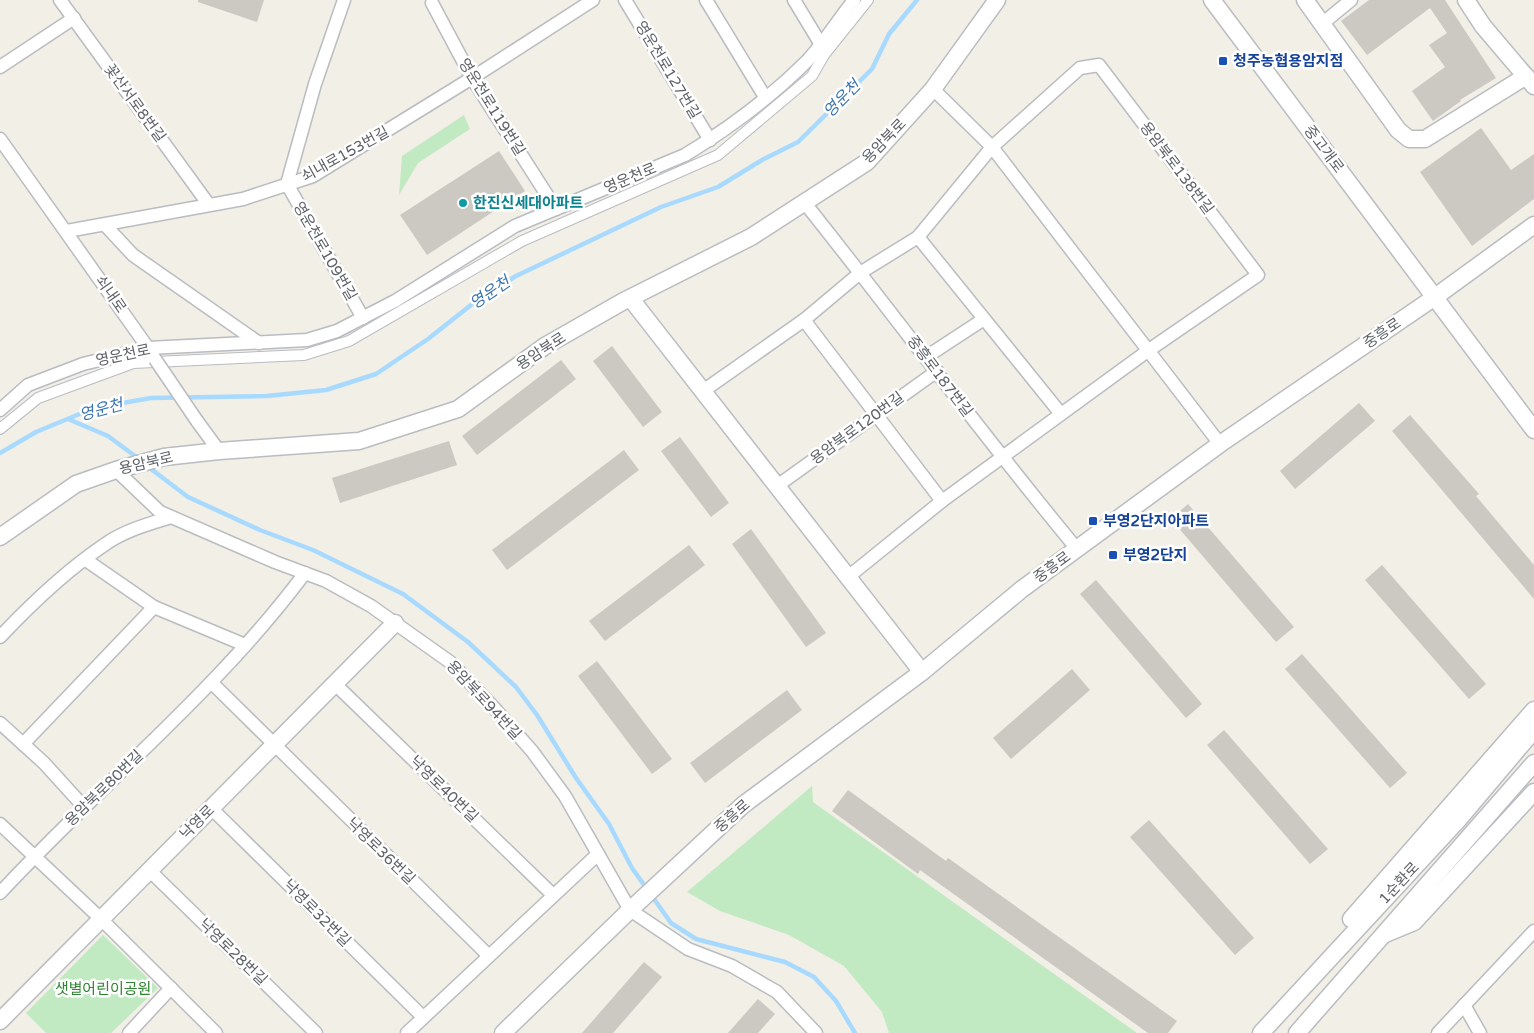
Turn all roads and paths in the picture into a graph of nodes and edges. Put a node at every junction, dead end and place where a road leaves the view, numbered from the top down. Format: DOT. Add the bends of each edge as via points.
graph roads {
  1 [pos="60,0"];
  2 [pos="344,0"];
  3 [pos="593,0"];
  4 [pos="625,0"];
  5 [pos="706,0"];
  6 [pos="794,0"];
  7 [pos="854,0"];
  8 [pos="868,0"];
  9 [pos="997,0"];
  10 [pos="1212,0"];
  11 [pos="1305,0"];
  12 [pos="1351,0"];
  13 [pos="1466,0"];
  14 [pos="432,3"];
  15 [pos="74,18"];
  16 [pos="1323,23"];
  17 [pos="820,43"];
  18 [pos="0,68"];
  19 [pos="1531,77"];
  20 [pos="472,78"];
  21 [pos="933,89"];
  22 [pos="765,97"];
  23 [pos="0,139"];
  24 [pos="710,140"];
  25 [pos="992,147"];
  26 [pos="287,184"];
  27 [pos="804,202"];
  28 [pos="209,206"];
  29 [pos="556,209"];
  30 [pos="105,225"];
  31 [pos="1534,225"];
  32 [pos="67,232"];
  33 [pos="918,237"];
  34 [pos="860,272"];
  35 [pos="1435,297"];
  36 [pos="631,299"];
  37 [pos="363,318"];
  38 [pos="984,319"];
  39 [pos="804,320"];
  40 [pos="259,343"];
  41 [pos="1149,350"];
  42 [pos="152,354"];
  43 [pos="926,357"];
  44 [pos="937,371"];
  45 [pos="703,391"];
  46 [pos="0,410"];
  47 [pos="876,414"];
  48 [pos="1061,414"];
  49 [pos="0,429"];
  50 [pos="1534,430"];
  51 [pos="1220,444"];
  52 [pos="219,451"];
  53 [pos="1001,458"];
  54 [pos="116,470"];
  55 [pos="777,486"];
  56 [pos="942,501"];
  57 [pos="171,517"];
  58 [pos="0,536"];
  59 [pos="1077,549"];
  60 [pos="86,560"];
  61 [pos="305,574"];
  62 [pos="848,577"];
  63 [pos="154,607"];
  64 [pos="395,623"];
  65 [pos="0,637"];
  66 [pos="246,645"];
  67 [pos="922,672"];
  68 [pos="212,683"];
  69 [pos="335,684"];
  70 [pos="1534,710"];
  71 [pos="0,723"];
  72 [pos="1534,730"];
  73 [pos="24,744"];
  74 [pos="273,746"];
  75 [pos="1534,763"];
  76 [pos="1534,792"];
  77 [pos="84,807"];
  78 [pos="211,808"];
  79 [pos="0,824"];
  80 [pos="598,854"];
  81 [pos="34,856"];
  82 [pos="149,870"];
  83 [pos="0,893"];
  84 [pos="553,895"];
  85 [pos="635,904"];
  86 [pos="100,918"];
  87 [pos="1534,931"];
  88 [pos="1380,936"];
  89 [pos="1343,943"];
  90 [pos="489,956"];
  91 [pos="170,988"];
  92 [pos="1464,1005"];
  93 [pos="424,1017"];
  94 [pos="0,1021"];
  95 [pos="129,1033"];
  96 [pos="216,1033"];
  97 [pos="316,1033"];
  98 [pos="407,1033"];
  99 [pos="503,1033"];
  100 [pos="816,1033"];
  101 [pos="1261,1033"];
  102 [pos="1297,1033"];
  103 [pos="1438,1033"];
  104 [pos="1480,1033"];
  1 -- 15 [label="street, 꽃산서로8번길"];
  2 -- 26 [label="street" via="315,84"];
  3 -- 20 [label="street, 쇠내로153번길"];
  4 -- 24 [label="street, 영운천로127번길"];
  5 -- 22 [label="street"];
  6 -- 17 [label="street"];
  7 -- 17 [label="street, 영운천로"];
  8 -- 49 [label="street" via="824,55 812,76 718,155 522,241 349,341 304,355 132,364 38,398"];
  9 -- 21 [label="street, 용암북로"];
  10 -- 35 [label="street, 중고개로"];
  11 -- 16 [label="street"];
  12 -- 16 [label="street"];
  13 -- 19 [label="street" via="1483,26"];
  14 -- 20 [label="street, 영운천로119번길"];
  15 -- 18 [label="street"];
  15 -- 28 [label="street, 꽃산서로8번길"];
  16 -- 19 [label="street" via="1398,130 1409,139 1425,139"];
  17 -- 22 [label="street, 영운천로" via="808,60"];
  20 -- 26 [label="street, 쇠내로153번길" via="313,176"];
  20 -- 29 [label="street, 영운천로119번길"];
  21 -- 25 [label="street"];
  21 -- 27 [label="street, 용암북로" via="867,162"];
  22 -- 24 [label="street, 영운천로"];
  23 -- 32 [label="street, 쇠내로"];
  24 -- 29 [label="street, 영운천로" via="685,155"];
  25 -- 33 [label="street, 용암북로138번길"];
  25 -- 41 [label="street"];
  25 -- 41 [label="street, 용암북로138번길" via="1080,68 1098,65 1258,276"];
  26 -- 28 [label="street, 쇠내로153번길"];
  26 -- 37 [label="street, 영운천로109번길"];
  27 -- 34 [label="street, 중흥로187번길"];
  27 -- 36 [label="street, 용암북로" via="751,237"];
  28 -- 30 [label="street, 쇠내로153번길"];
  29 -- 37 [label="street, 영운천로" via="515,226 396,301"];
  30 -- 32 [label="street, 쇠내로153번길"];
  30 -- 40 [label="street" via="133,255"];
  31 -- 35 [label="street"];
  32 -- 42 [label="street, 쇠내로"];
  33 -- 34 [label="street, 용암북로138번길"];
  33 -- 38 [label="street"];
  34 -- 39 [label="street, 용암북로138번길"];
  34 -- 43 [label="street, 중흥로187번길"];
  35 -- 50 [label="street, 중고개로"];
  35 -- 51 [label="street, 중흥로"];
  36 -- 45 [label="street"];
  36 -- 52 [label="street, 용암북로" via="545,346 458,409 359,441"];
  37 -- 40 [label="street, 영운천로" via="337,331 307,340"];
  38 -- 43 [label="street"];
  38 -- 48 [label="street"];
  39 -- 45 [label="street, 용암북로138번길"];
  39 -- 47 [label="street"];
  40 -- 42 [label="street, 영운천로"];
  41 -- 48 [label="street, 용암북로138번길"];
  41 -- 51 [label="street"];
  42 -- 46 [label="street, 영운천로" via="83,364 28,385"];
  42 -- 52 [label="street, 쇠내로, bridge"];
  43 -- 44 [label="street, 중흥로187번길"];
  44 -- 47 [label="street, 용암북로120번길"];
  44 -- 53 [label="street, 중흥로187번길"];
  45 -- 55 [label="street"];
  47 -- 55 [label="street, 용암북로120번길"];
  47 -- 56 [label="street"];
  48 -- 53 [label="street, 용암북로138번길"];
  51 -- 59 [label="street, 중흥로"];
  52 -- 54 [label="street, 용암북로" via="164,457"];
  53 -- 56 [label="street"];
  53 -- 59 [label="street, 중흥로187번길"];
  54 -- 57 [label="street, 용암북로94번길" via="160,512"];
  54 -- 58 [label="street, 용암북로" via="76,484"];
  55 -- 62 [label="street"];
  56 -- 62 [label="street"];
  57 -- 60 [label="street" via="138,527 108,542"];
  57 -- 61 [label="street, 용암북로94번길"];
  59 -- 67 [label="street, 중흥로" via="1022,589"];
  60 -- 63 [label="street"];
  60 -- 65 [label="street" via="28,607"];
  61 -- 64 [label="street, 용암북로94번길" via="326,581"];
  61 -- 66 [label="street"];
  62 -- 67 [label="street"];
  63 -- 66 [label="street"];
  63 -- 73 [label="street"];
  64 -- 69 [label="street, 낙영로"];
  64 -- 80 [label="street, 용암북로94번길" via="450,662 532,751 565,796"];
  66 -- 68 [label="street"];
  67 -- 85 [label="street, 중흥로" via="743,805"];
  68 -- 74 [label="street, 낙영로36번길"];
  68 -- 77 [label="street, 용암북로80번길"];
  69 -- 74 [label="street, 낙영로"];
  69 -- 84 [label="street, 낙영로40번길"];
  70 -- 89 [label="street" via="1351,918"];
  71 -- 73 [label="street"];
  72 -- 89 [label="street, 1순환로" via="1458,820"];
  73 -- 77 [label="street"];
  74 -- 78 [label="street, 낙영로"];
  74 -- 90 [label="street, 낙영로36번길"];
  75 -- 88 [label="street, 1순환로"];
  76 -- 88 [label="street" via="1414,922"];
  77 -- 81 [label="street, 용암북로80번길"];
  78 -- 82 [label="street, 낙영로"];
  78 -- 93 [label="street, 낙영로32번길"];
  79 -- 81 [label="street"];
  80 -- 84 [label="street"];
  80 -- 85 [label="street, 용암북로94번길"];
  81 -- 83 [label="street, 용암북로80번길"];
  81 -- 86 [label="street"];
  82 -- 86 [label="street, 낙영로"];
  82 -- 97 [label="street, 낙영로28번길"];
  84 -- 90 [label="street"];
  85 -- 99 [label="street"];
  85 -- 100 [label="street" via="688,949 732,966 777,992"];
  86 -- 91 [label="street"];
  86 -- 94 [label="street, 낙영로"];
  87 -- 92 [label="street"];
  88 -- 102 [label="street, 1순환로"];
  89 -- 101 [label="street, 1순환로"];
  90 -- 93 [label="street"];
  91 -- 95 [label="street"];
  91 -- 96 [label="street"];
  92 -- 103 [label="street"];
  92 -- 104 [label="street"];
  93 -- 98 [label="street"];
}
